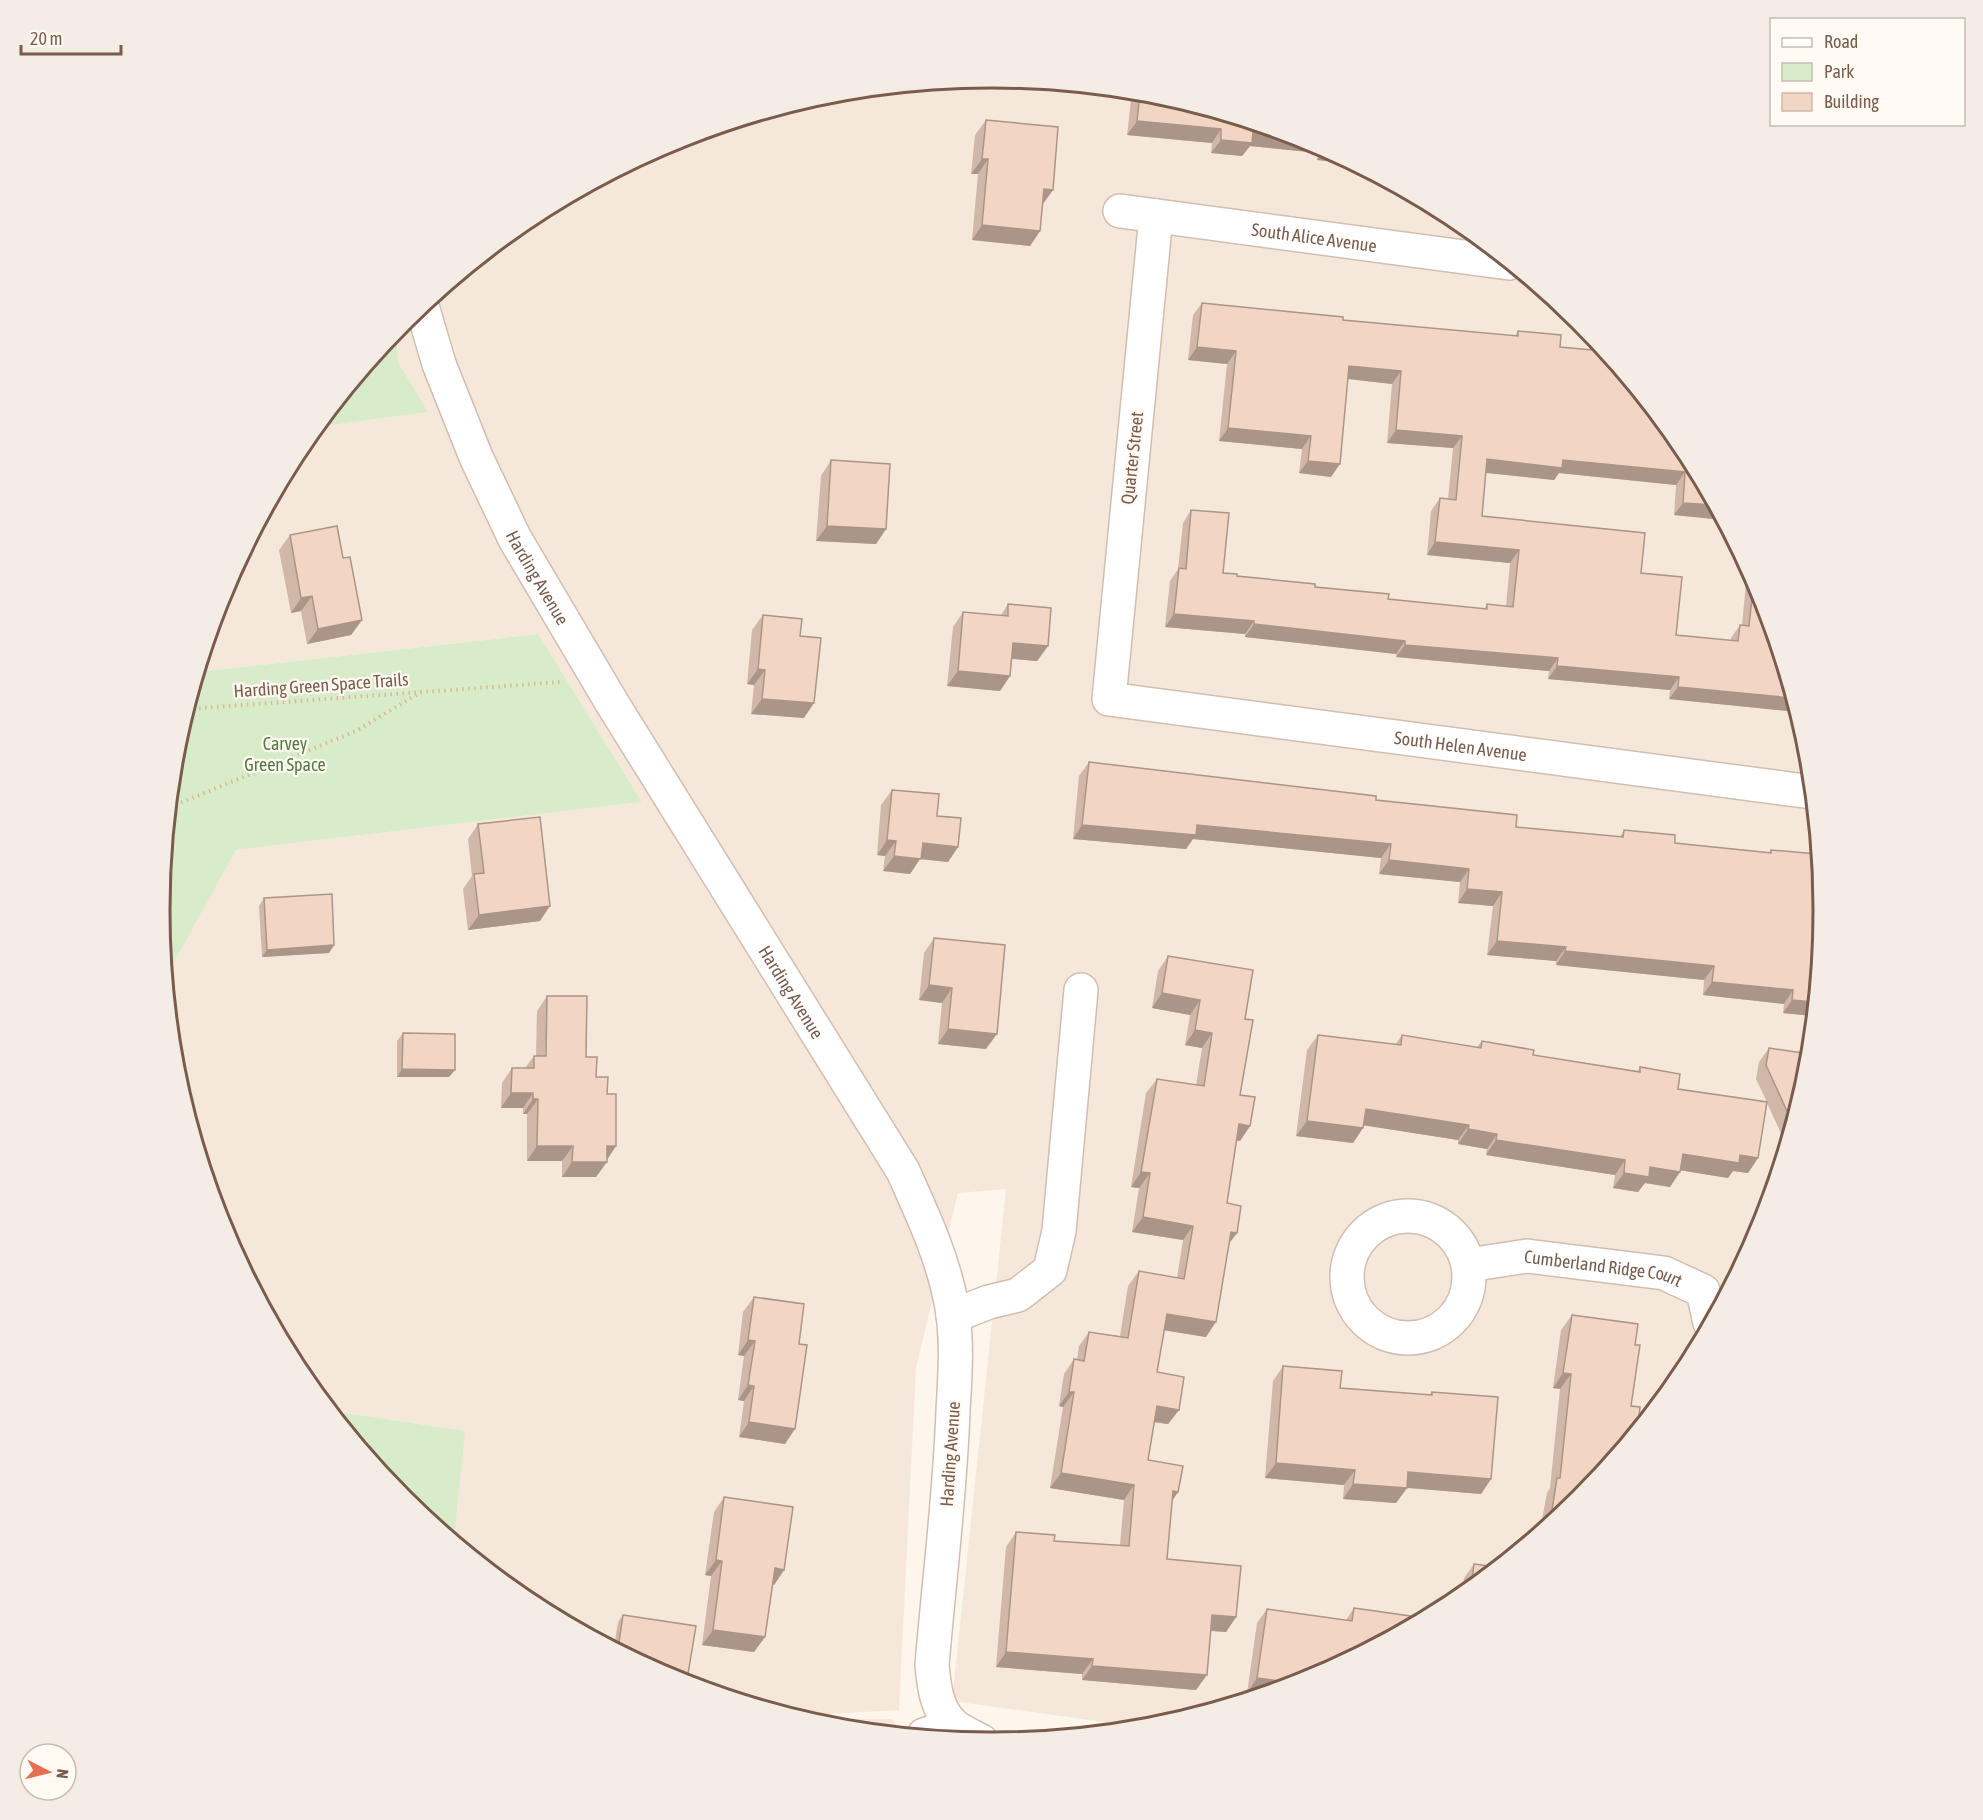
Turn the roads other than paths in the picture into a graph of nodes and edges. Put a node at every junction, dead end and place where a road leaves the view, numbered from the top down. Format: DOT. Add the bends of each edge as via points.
graph roads {
  1 [pos="1120,211"];
  2 [pos="1156,216"];
  3 [pos="1496,261"];
  4 [pos="425,316"];
  5 [pos="1109,699"];
  6 [pos="1804,791"];
  7 [pos="1081,990"];
  8 [pos="1468,1265"];
  9 [pos="1708,1312"];
  10 [pos="953,1316"];
  11 [pos="938,1730"];
  1 -- 2 [label="street, South Alice Avenue"];
  2 -- 3 [label="street, South Alice Avenue"];
  2 -- 5 [label="street, Quarter Street"];
  4 -- 10 [label="street, Harding Avenue" via="439,364 476,457 515,539 598,680 903,1171 934,1239"];
  5 -- 6 [label="street, South Helen Avenue"];
  7 -- 10 [label="street" via="1059,1232 1050,1270 1018,1295"];
  8 -- 9 [label="street, Cumberland Ridge Court" via="1527,1256 1664,1273 1703,1291"];
  10 -- 11 [label="street, Harding Avenue" via="952,1432 932,1665 940,1708"];
}
